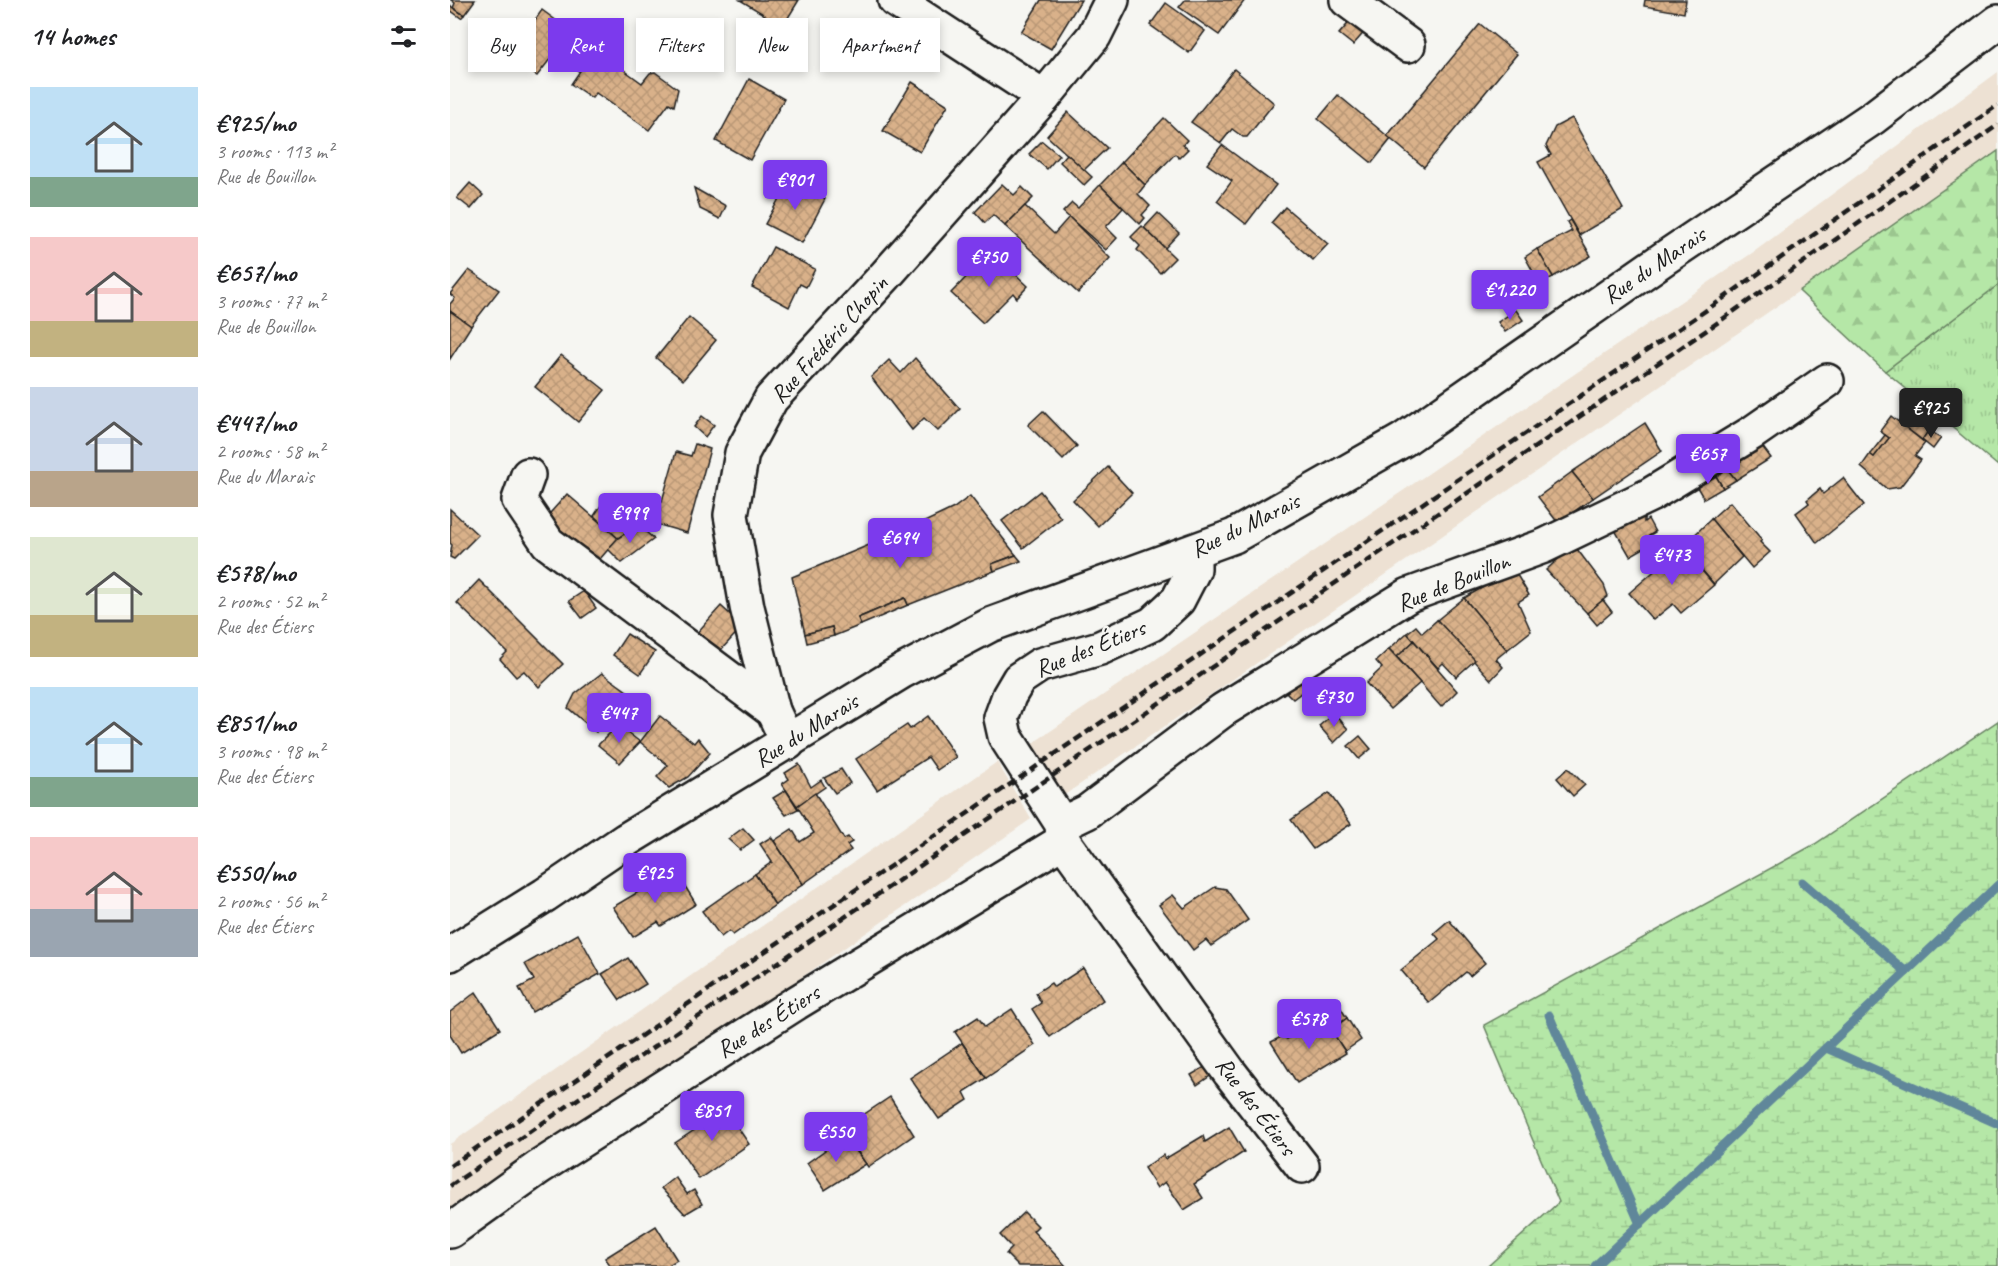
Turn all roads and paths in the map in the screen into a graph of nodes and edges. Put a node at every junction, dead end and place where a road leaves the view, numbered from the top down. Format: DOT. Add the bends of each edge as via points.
graph roads {
  1 [pos="895,0"];
  2 [pos="1112,0"];
  3 [pos="1347,0"];
  4 [pos="1998,22"];
  5 [pos="1408,45"];
  6 [pos="1044,97"];
  7 [pos="1827,381"];
  8 [pos="528,475"];
  9 [pos="1194,552"];
  10 [pos="773,711"];
  11 [pos="788,743"];
  12 [pos="1062,833"];
  13 [pos="450,954"];
  14 [pos="1302,1166"];
  15 [pos="450,1231"];
  1 -- 6 [label="street"];
  2 -- 6 [label="street, Rue Frédéric Chopin" via="1094,36"];
  3 -- 5 [label="street"];
  4 -- 9 [label="street, Rue du Marais" via="1874,117 1403,440 1234,536"];
  6 -- 10 [label="street, Rue Frédéric Chopin" via="771,399 742,453 731,515 747,607"];
  7 -- 12 [label="street, Rue de Bouillon" via="1752,434 1650,495 1544,546 1409,594 1223,710"];
  8 -- 10 [label="street" via="519,500 548,543"];
  9 -- 11 [label="street, Rue du Marais" via="990,625 870,690"];
  9 -- 12 [label="street, Rue des Étiers" via="1194,569 1178,600 1152,624 1100,648 1040,665 1019,679 1009,696 1001,718 1005,736"];
  10 -- 11 [label="street, Rue Frédéric Chopin"];
  11 -- 13 [label="street, Rue du Marais" via="626,840"];
  12 -- 14 [label="street, Rue des Étiers" via="1230,1073"];
  12 -- 15 [label="street, Rue des Étiers" via="538,1168"];
}
